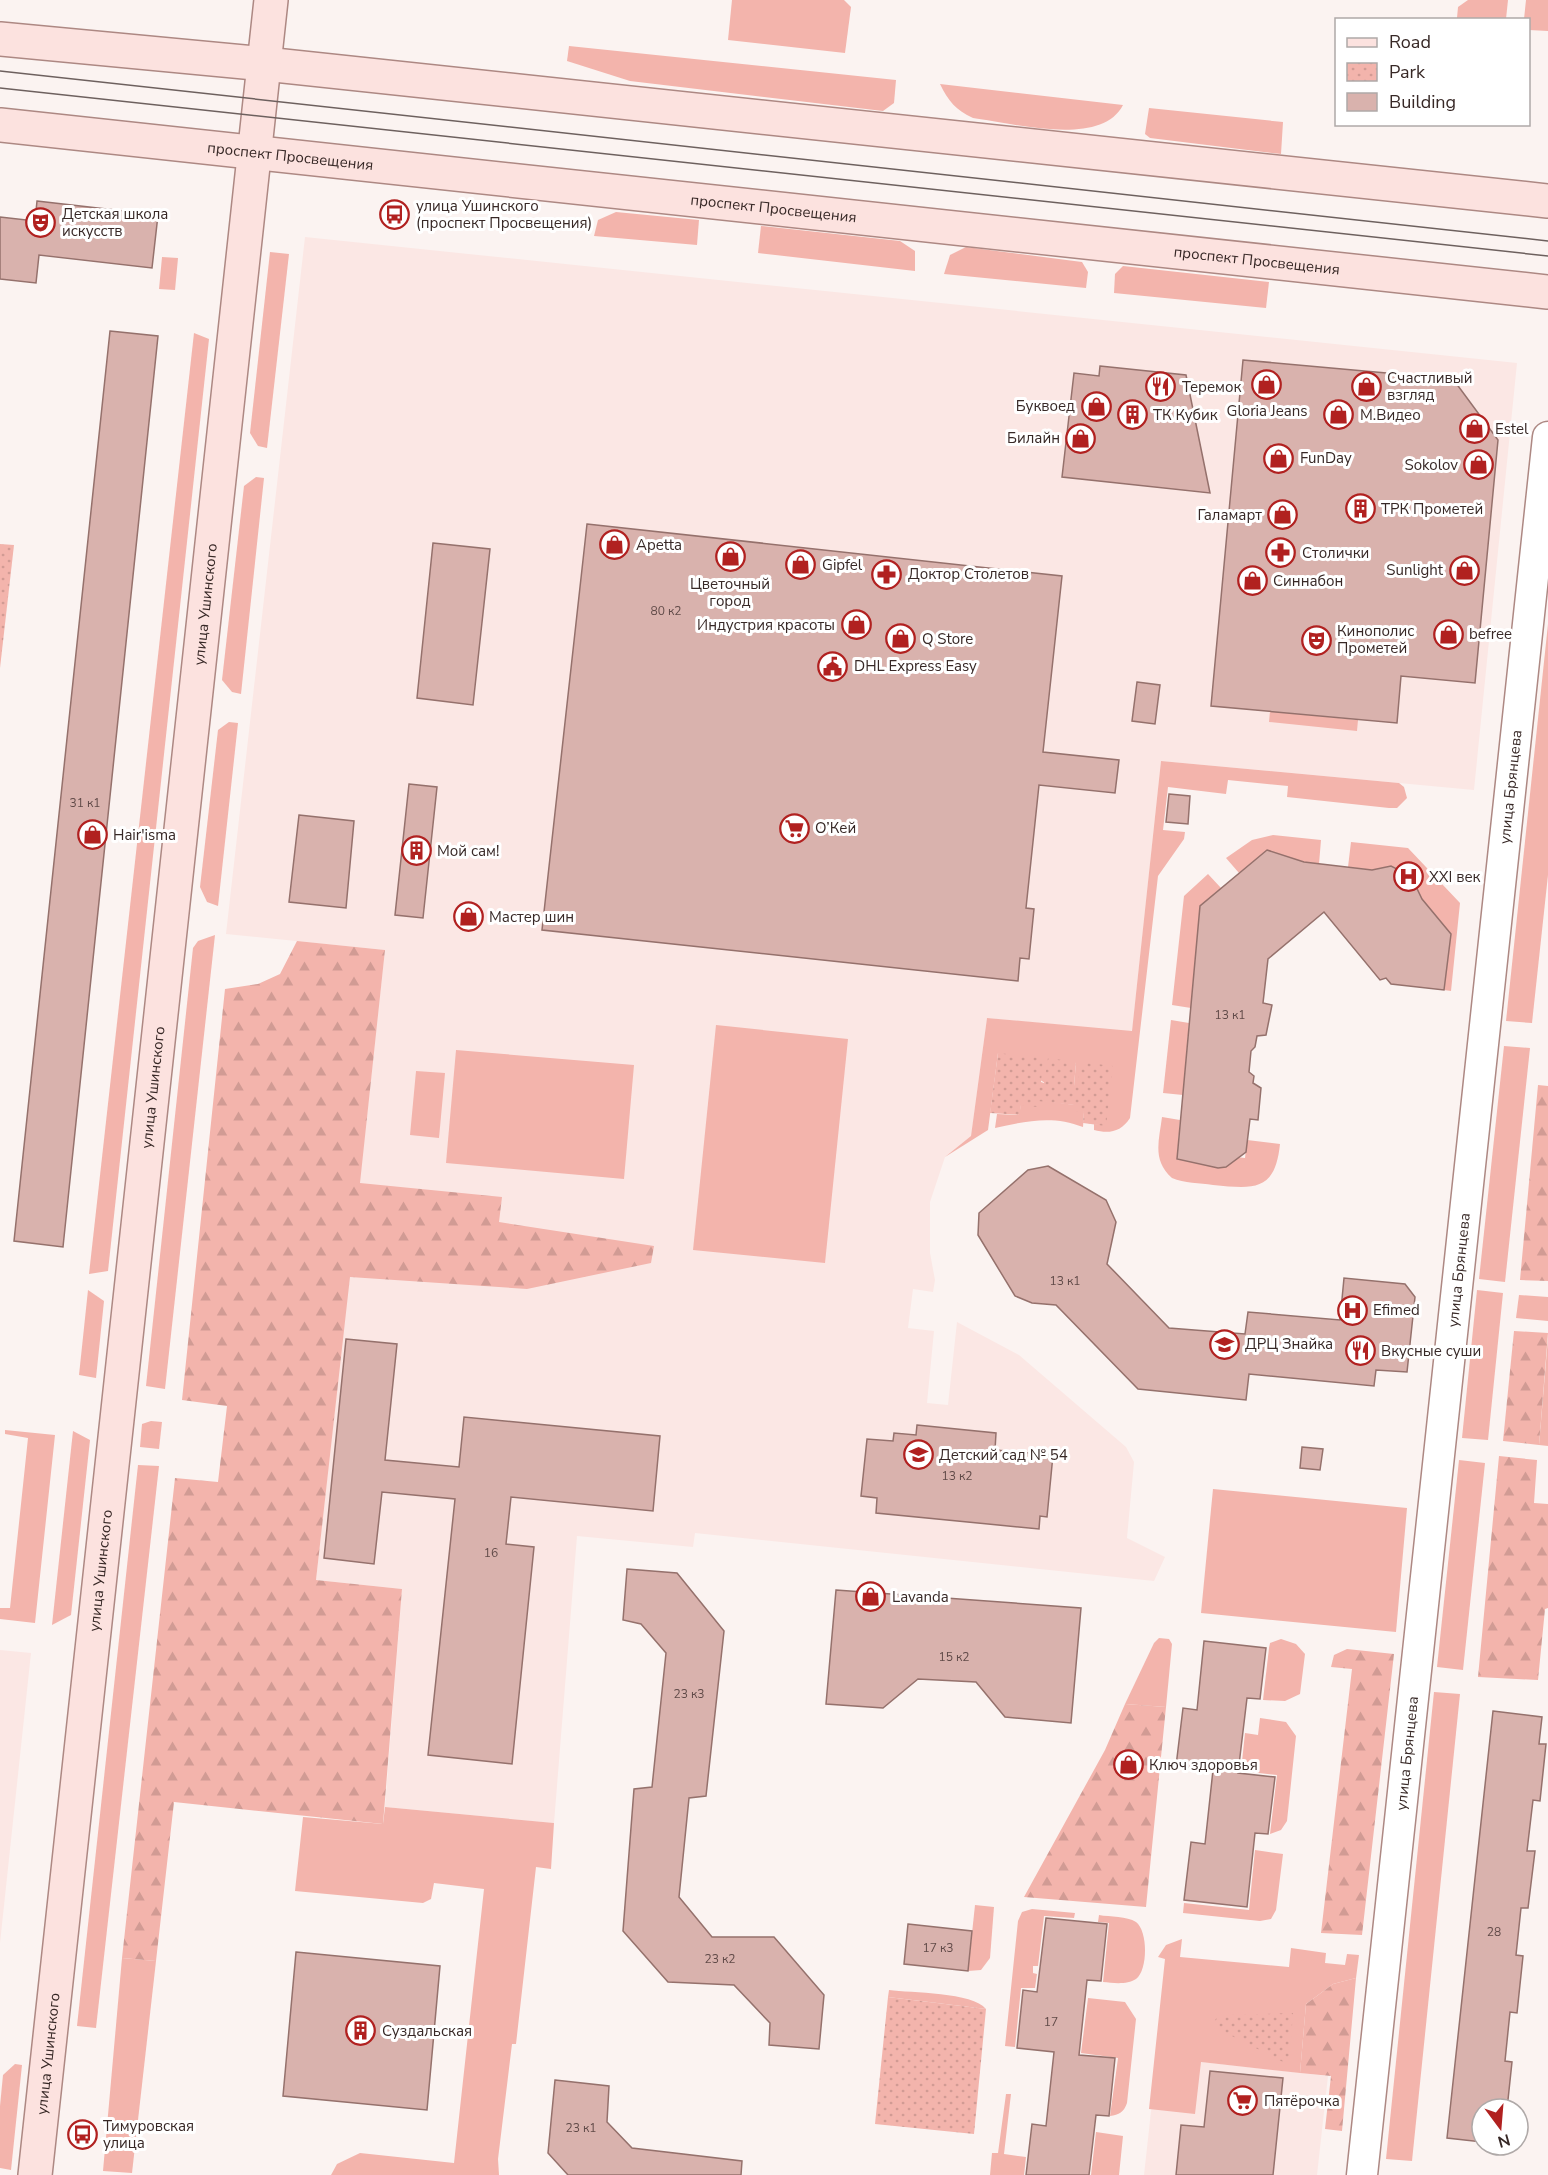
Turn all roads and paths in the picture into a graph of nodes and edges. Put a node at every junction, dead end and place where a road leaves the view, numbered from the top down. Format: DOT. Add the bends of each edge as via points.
graph roads {
  1 [pos="271,0"];
  2 [pos="0,39"];
  3 [pos="265,64"];
  4 [pos="0,125"];
  5 [pos="255,152"];
  6 [pos="1548,201"];
  7 [pos="1548,292"];
  8 [pos="1548,437"];
  9 [pos="35,2175"];
  10 [pos="1362,2175"];
  1 -- 3 [label="main road, улица Ушинского"];
  2 -- 3 [label="main road"];
  3 -- 5 [label="main road, улица Ушинского"];
  3 -- 6 [label="main road"];
  4 -- 5 [label="main road, проспект Просвещения"];
  5 -- 7 [label="main road, проспект Просвещения"];
  5 -- 9 [label="main road, улица Ушинского"];
  8 -- 10 [label="street, улица Брянцева"];
}
